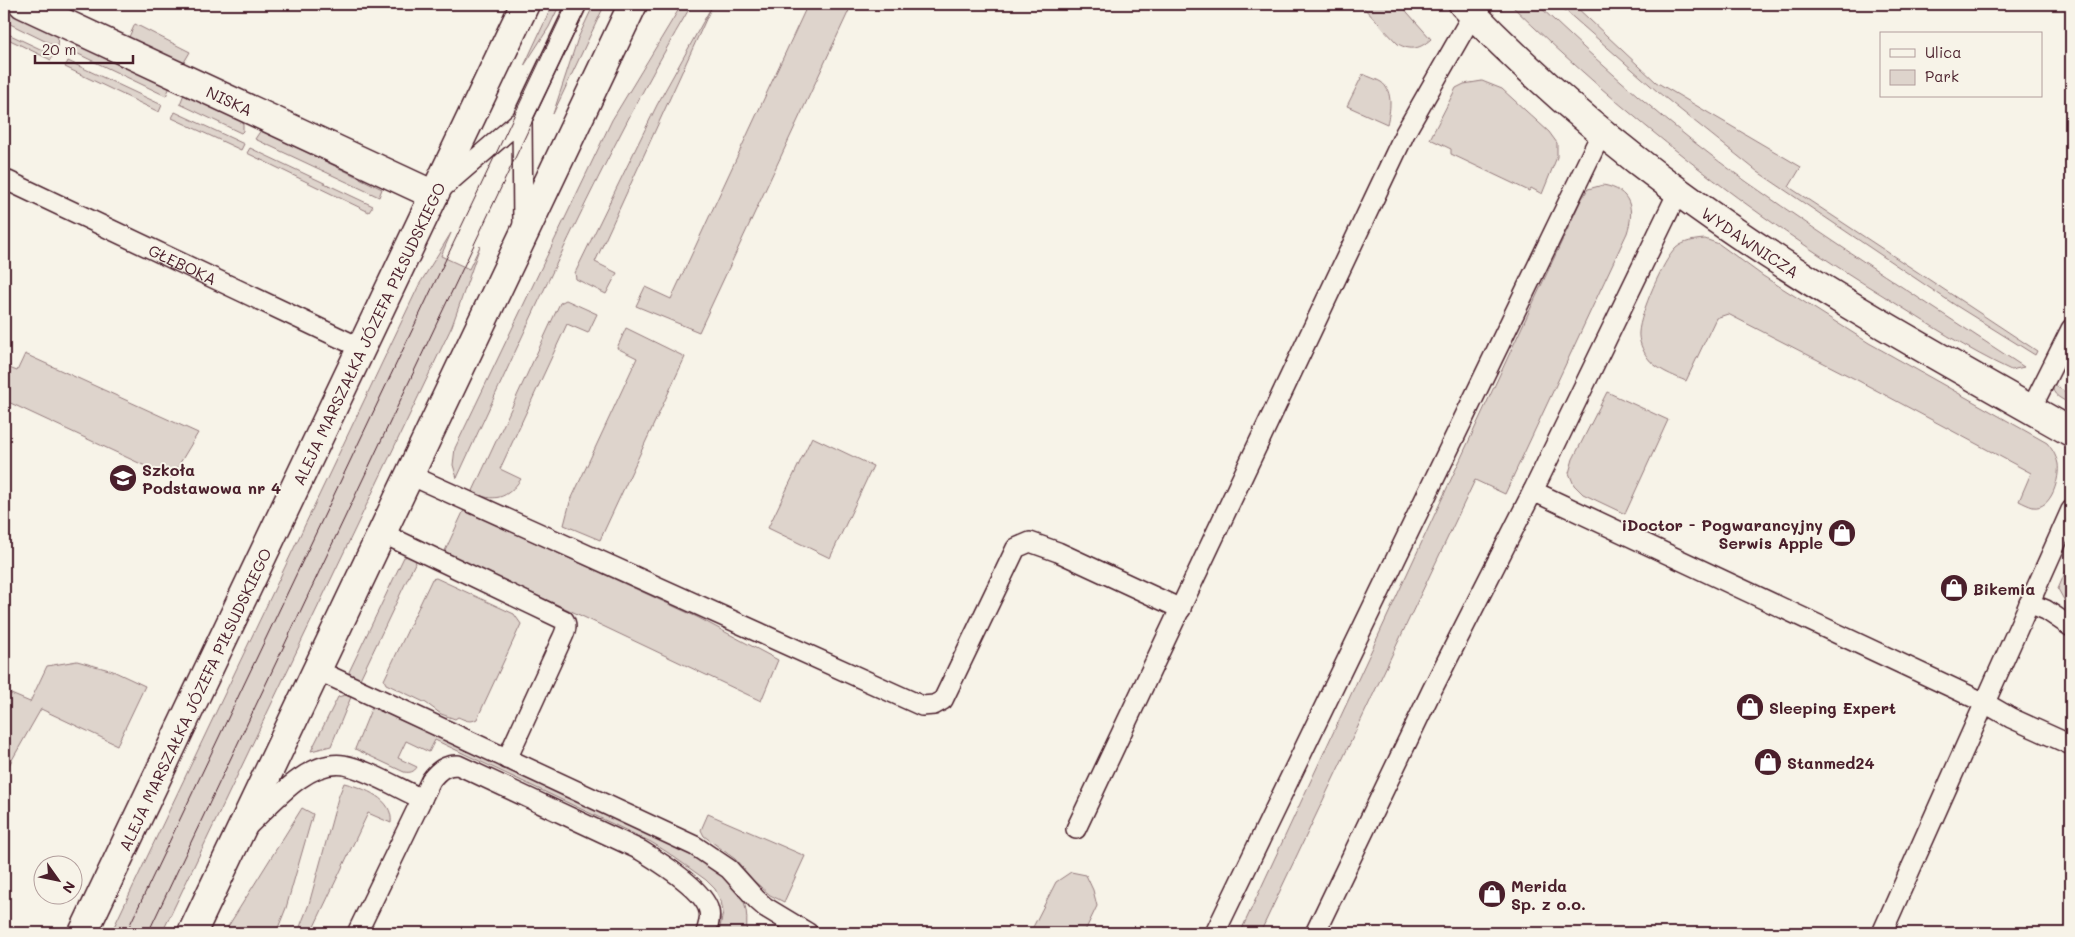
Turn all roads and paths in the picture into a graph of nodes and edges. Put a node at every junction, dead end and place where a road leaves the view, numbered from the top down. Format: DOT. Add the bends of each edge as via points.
graph roads {
  1 [pos="24,4"];
  2 [pos="525,4"];
  3 [pos="577,4"];
  4 [pos="633,4"];
  5 [pos="1468,9"];
  6 [pos="522,119"];
  7 [pos="1602,132"];
  8 [pos="4,179"];
  9 [pos="1678,192"];
  10 [pos="434,195"];
  11 [pos="523,238"];
  12 [pos="2071,329"];
  13 [pos="361,348"];
  14 [pos="2031,409"];
  15 [pos="2071,432"];
  16 [pos="410,475"];
  17 [pos="1533,491"];
  18 [pos="2071,510"];
  19 [pos="382,533"];
  20 [pos="2029,603"];
  21 [pos="1181,608"];
  22 [pos="2071,627"];
  23 [pos="317,670"];
  24 [pos="1985,703"];
  25 [pos="2071,745"];
  26 [pos="507,759"];
  27 [pos="422,799"];
  28 [pos="1076,829"];
  29 [pos="240,833"];
  30 [pos="83,933"];
  31 [pos="192,933"];
  32 [pos="357,933"];
  33 [pos="706,933"];
  34 [pos="808,933"];
  35 [pos="1215,933"];
  36 [pos="1315,933"];
  37 [pos="1883,933"];
  1 -- 10 [label="main road, NISKA"];
  2 -- 10 [label="main road, ALEJA MARSZAŁKA JÓZEFA PIŁSUDSKIEGO"];
  3 -- 6 [label="lane"];
  4 -- 11 [label="main road"];
  5 -- 7 [label="main road, WYDAWNICZA" via="1536,75"];
  5 -- 21 [label="lane"];
  6 -- 10 [label="lane"];
  6 -- 11 [label="lane"];
  7 -- 9 [label="main road, WYDAWNICZA"];
  7 -- 35 [label="lane"];
  8 -- 13 [label="lane, GŁĘBOKA"];
  9 -- 14 [label="main road, WYDAWNICZA" via="1778,260"];
  9 -- 17 [label="lane"];
  10 -- 13 [label="main road, ALEJA MARSZAŁKA JÓZEFA PIŁSUDSKIEGO"];
  11 -- 16 [label="main road"];
  12 -- 14 [label="lane"];
  13 -- 30 [label="main road, ALEJA MARSZAŁKA JÓZEFA PIŁSUDSKIEGO"];
  14 -- 15 [label="main road, WYDAWNICZA"];
  16 -- 19 [label="main road"];
  16 -- 21 [label="lane" via="922,706 943,700 1016,548 1030,542"];
  17 -- 24 [label="lane"];
  17 -- 36 [label="lane" via="1432,690"];
  18 -- 20 [label="lane"];
  19 -- 23 [label="main road"];
  19 -- 26 [label="lane" via="566,623"];
  20 -- 22 [label="lane"];
  20 -- 24 [label="lane"];
  21 -- 28 [label="lane"];
  23 -- 26 [label="lane"];
  23 -- 29 [label="main road"];
  24 -- 25 [label="lane"];
  24 -- 37 [label="lane"];
  26 -- 34 [label="lane" via="708,853 729,868 757,900"];
  27 -- 29 [label="lane" via="355,768 337,764 326,766 300,778"];
  27 -- 32 [label="lane"];
  27 -- 33 [label="lane" via="438,771 448,765 468,768 652,858 703,899 709,909 710,920"];
  29 -- 31 [label="main road"];
}
